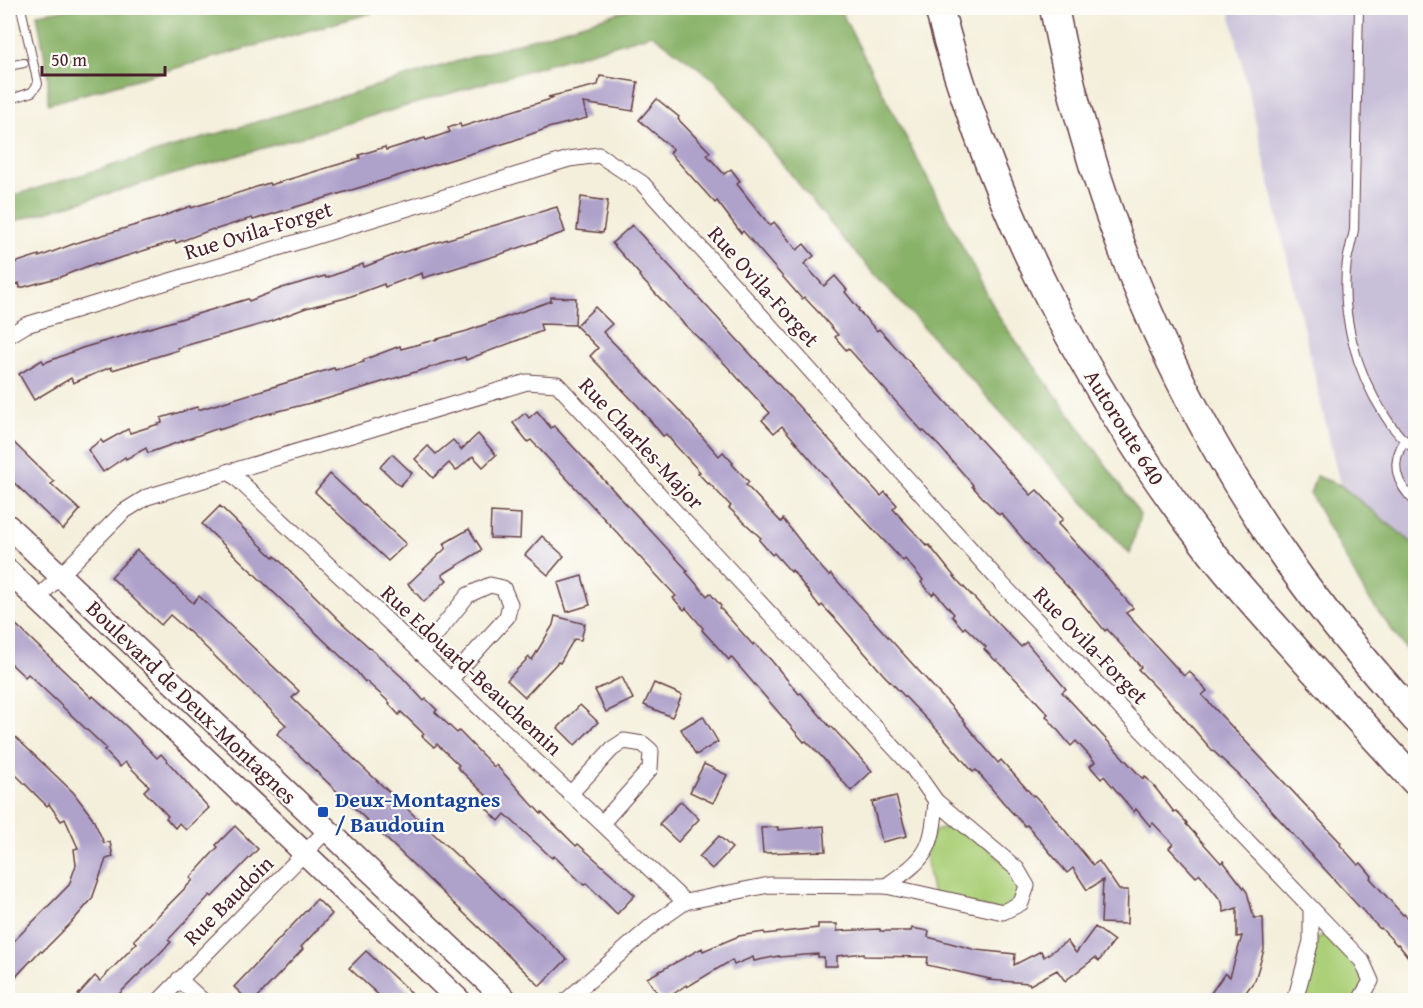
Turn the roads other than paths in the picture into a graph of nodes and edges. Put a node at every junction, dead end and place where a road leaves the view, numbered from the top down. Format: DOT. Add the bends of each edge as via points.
graph roads {
  1 [pos="21,8"];
  2 [pos="923,8"];
  3 [pos="939,8"];
  4 [pos="1054,8"];
  5 [pos="1359,8"];
  6 [pos="24,63"];
  7 [pos="8,66"];
  8 [pos="8,100"];
  9 [pos="982,141"];
  10 [pos="8,336"];
  11 [pos="1405,440"];
  12 [pos="1416,451"];
  13 [pos="229,471"];
  14 [pos="1416,503"];
  15 [pos="8,526"];
  16 [pos="8,571"];
  17 [pos="60,576"];
  18 [pos="37,599"];
  19 [pos="421,653"];
  20 [pos="450,680"];
  21 [pos="1416,719"];
  22 [pos="1416,783"];
  23 [pos="570,794"];
  24 [pos="936,801"];
  25 [pos="602,823"];
  26 [pos="327,830"];
  27 [pos="305,854"];
  28 [pos="886,886"];
  29 [pos="685,902"];
  30 [pos="1311,909"];
  31 [pos="179,979"];
  32 [pos="160,1000"];
  33 [pos="202,1000"];
  34 [pos="459,1000"];
  35 [pos="506,1000"];
  36 [pos="567,1000"];
  37 [pos="1293,1000"];
  38 [pos="1360,1000"];
  1 -- 8 [label="lane" via="38,84 32,92"];
  2 -- 9 [label="highway"];
  3 -- 9 [label="highway, Autoroute 640"];
  4 -- 21 [label="highway" via="1074,98 1105,203 1147,313 1182,387 1218,453 1288,561 1344,635"];
  5 -- 11 [label="lane" via="1354,230 1347,262 1347,312 1367,384 1385,417"];
  6 -- 7 [label="lane"];
  9 -- 22 [label="highway, Autoroute 640" via="1050,298 1156,478 1231,577"];
  10 -- 30 [label="street, Rue Ovila-Forget" via="26,325 150,287 569,159 599,155 642,183 1002,584"];
  11 -- 12 [label="lane"];
  11 -- 14 [label="lane" via="1395,457 1395,466 1402,486"];
  13 -- 17 [label="street, Rue Charles-Major" via="147,497 123,512"];
  13 -- 19 [label="street, Rue Edouard-Beauchemin"];
  13 -- 24 [label="street, Rue Charles-Major" via="527,382 557,384 912,767"];
  15 -- 17 [label="street, Boulevard de Deux-Montagnes"];
  16 -- 18 [label="street, Boulevard de Deux-Montagnes"];
  17 -- 18 [label="street, Rue Charles-Major"];
  17 -- 26 [label="street, Boulevard de Deux-Montagnes"];
  18 -- 27 [label="street, Boulevard de Deux-Montagnes"];
  19 -- 20 [label="street, Rue Edouard-Beauchemin"];
  19 -- 20 [label="street" via="468,595 490,585 503,588 510,604 507,617"];
  20 -- 23 [label="street, Rue Edouard-Beauchemin"];
  23 -- 25 [label="street, Rue Edouard-Beauchemin"];
  23 -- 25 [label="street" via="624,741 643,744 651,751 650,770"];
  24 -- 28 [label="street" via="934,831 925,854"];
  24 -- 28 [label="street, Rue Charles-Major" via="1017,869 1027,886 1021,903 1003,912"];
  25 -- 29 [label="street, Rue Edouard-Beauchemin"];
  26 -- 27 [label="street, Rue Baudoin"];
  26 -- 35 [label="street, Boulevard de Deux-Montagnes"];
  27 -- 31 [label="street, Rue Baudoin"];
  27 -- 34 [label="street, Boulevard de Deux-Montagnes"];
  28 -- 29 [label="street, Rue Charles-Major" via="769,885"];
  29 -- 36 [label="street, Rue Charles-Major" via="655,923"];
  30 -- 37 [label="street" via="1311,941"];
  30 -- 38 [label="street, Rue Ovila-Forget" via="1362,961 1371,981"];
  31 -- 32 [label="street, Rue Baudoin"];
  31 -- 33 [label="street"];
}
